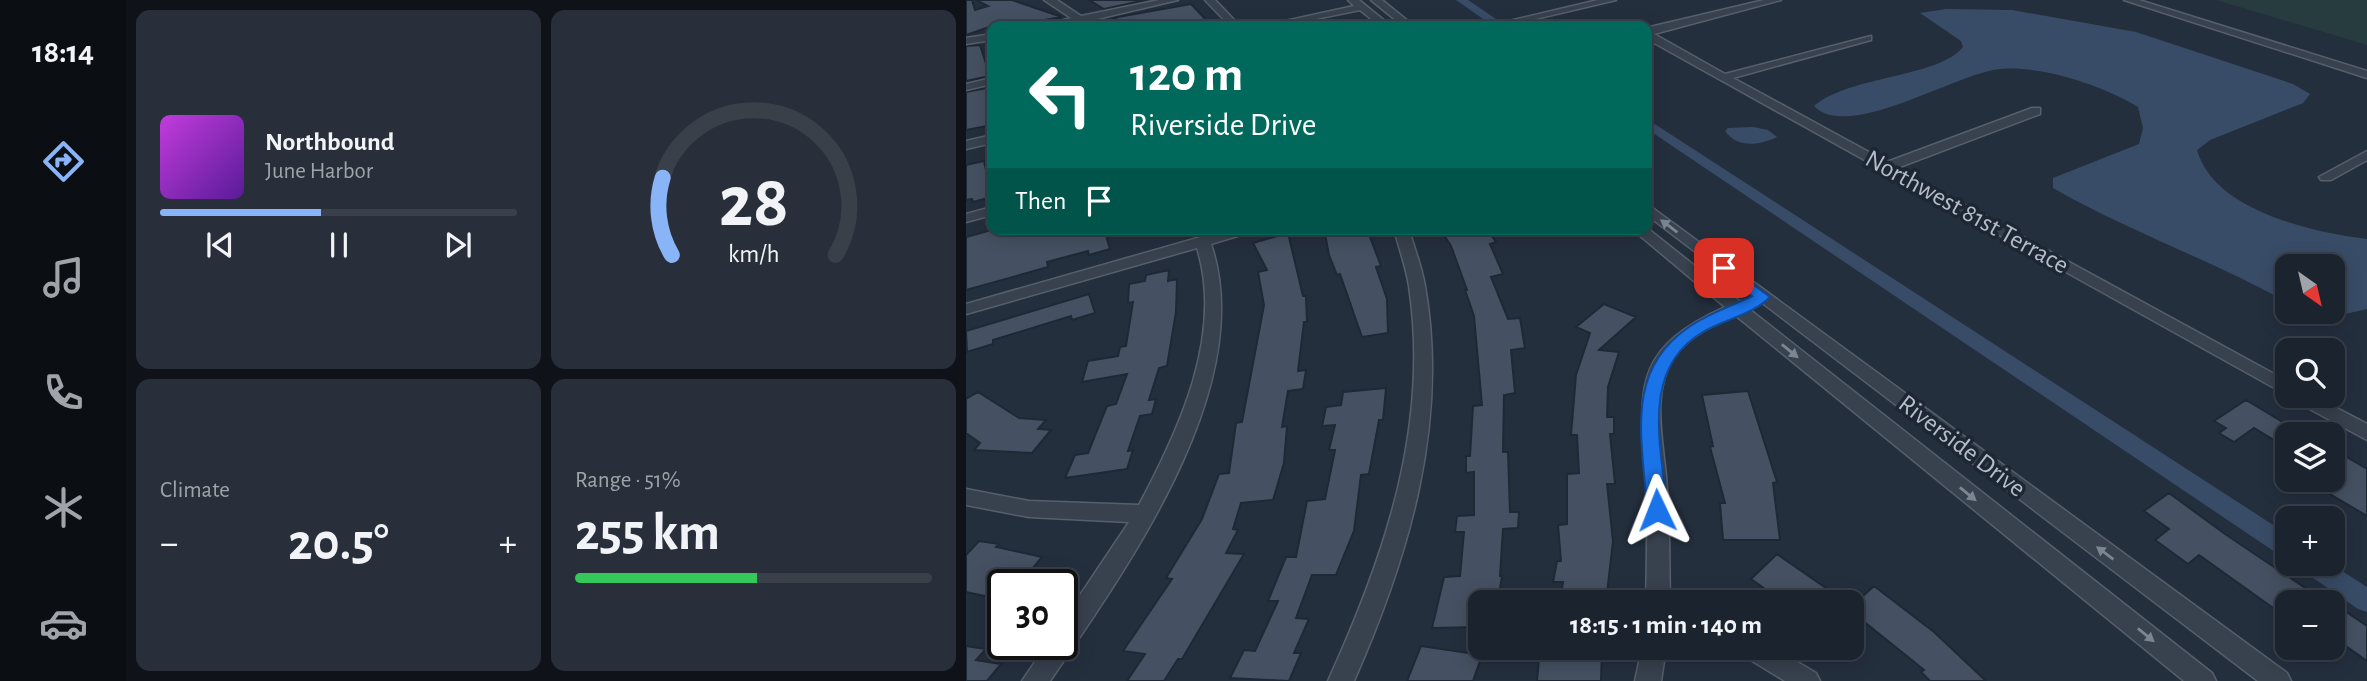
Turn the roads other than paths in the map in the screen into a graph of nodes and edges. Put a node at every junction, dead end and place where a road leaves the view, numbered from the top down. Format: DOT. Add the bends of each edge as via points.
graph roads {
  1 [pos="1049,0"];
  2 [pos="1173,0"];
  3 [pos="1210,0"];
  4 [pos="1352,0"];
  5 [pos="1376,0"];
  6 [pos="1566,0"];
  7 [pos="1611,0"];
  8 [pos="1776,0"];
  9 [pos="2129,0"];
  10 [pos="1579,7"];
  11 [pos="1362,8"];
  12 [pos="1080,20"];
  13 [pos="1074,21"];
  14 [pos="1229,21"];
  15 [pos="1294,21"];
  16 [pos="1379,21"];
  17 [pos="1403,21"];
  18 [pos="1516,21"];
  19 [pos="1652,30"];
  20 [pos="987,38"];
  21 [pos="1652,38"];
  22 [pos="1867,38"];
  23 [pos="966,41"];
  24 [pos="2367,75"];
  25 [pos="1725,77"];
  26 [pos="987,82"];
  27 [pos="966,87"];
  28 [pos="2036,111"];
  29 [pos="987,140"];
  30 [pos="966,145"];
  31 [pos="2367,155"];
  32 [pos="1886,167"];
  33 [pos="2326,177"];
  34 [pos="987,212"];
  35 [pos="1652,212"];
  36 [pos="966,218"];
  37 [pos="1224,235"];
  38 [pos="1403,235"];
  39 [pos="1647,235"];
  40 [pos="1202,241"];
  41 [pos="1762,297"];
  42 [pos="1738,308"];
  43 [pos="966,309"];
  44 [pos="2275,382"];
  45 [pos="2322,408"];
  46 [pos="2367,433"];
  47 [pos="966,498"];
  48 [pos="1146,514"];
  49 [pos="1658,590"];
  50 [pos="1078,618"];
  51 [pos="1050,660"];
  52 [pos="1652,660"];
  53 [pos="1773,660"];
  54 [pos="1035,681"];
  55 [pos="1341,681"];
  56 [pos="1648,681"];
  57 [pos="1807,681"];
  58 [pos="2203,681"];
  59 [pos="2278,681"];
  1 -- 12 [label="street"];
  2 -- 12 [label="street"];
  3 -- 14 [label="street"];
  4 -- 11 [label="street"];
  5 -- 17 [label="street"];
  6 -- 10 [label="street"];
  7 -- 10 [label="street"];
  8 -- 19 [label="street"];
  9 -- 24 [label="street"];
  10 -- 18 [label="street"];
  11 -- 15 [label="street"];
  11 -- 16 [label="street"];
  12 -- 13 [label="street"];
  20 -- 23 [label="street"];
  21 -- 25 [label="street, Northwest 81st Terrace"];
  22 -- 25 [label="street"];
  25 -- 32 [label="street, Northwest 81st Terrace"];
  26 -- 27 [label="street"];
  28 -- 32 [label="street"];
  29 -- 30 [label="street"];
  31 -- 33 [label="street"];
  32 -- 44 [label="street, Northwest 81st Terrace"];
  34 -- 36 [label="street"];
  41 -- 35 [label="street, Riverside Drive, one-way"];
  37 -- 40 [label="street"];
  38 -- 55 [label="street" via="1422,303 1422,427 1386,572"];
  39 -- 42 [label="street, Riverside Drive"];
  40 -- 43 [label="street"];
  40 -- 48 [label="street" via="1213,280 1211,339 1193,409"];
  41 -- 42 [label="street"];
  59 -- 41 [label="street, Riverside Drive, one-way"];
  42 -- 49 [label="street" via="1677,345 1654,379 1650,407 1657,487"];
  42 -- 58 [label="street, Riverside Drive, one-way"];
  45 -- 46 [label="street"];
  47 -- 48 [label="street" via="1029,509"];
  48 -- 50 [label="street"];
  51 -- 54 [label="street"];
  52 -- 56 [label="street"];
  53 -- 57 [label="street"];
}
